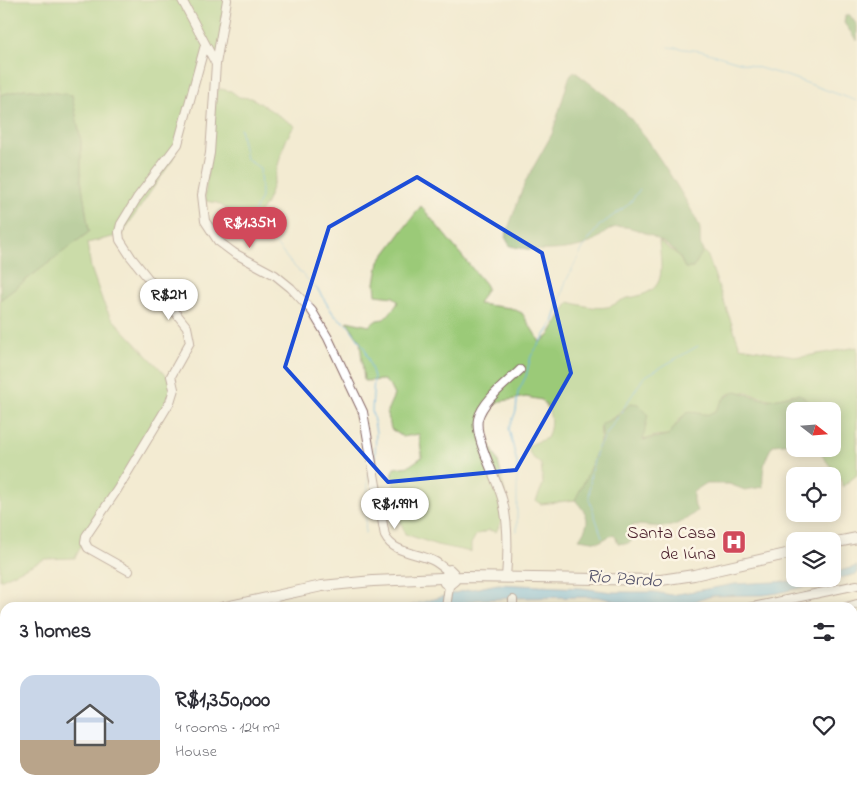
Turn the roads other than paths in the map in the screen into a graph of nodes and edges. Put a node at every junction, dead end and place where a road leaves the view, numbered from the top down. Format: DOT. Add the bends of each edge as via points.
graph roads {
  1 [pos="182,0"];
  2 [pos="227,0"];
  3 [pos="205,45"];
  4 [pos="216,64"];
  5 [pos="520,370"];
  6 [pos="857,538"];
  7 [pos="841,541"];
  8 [pos="786,554"];
  9 [pos="129,571"];
  10 [pos="506,578"];
  11 [pos="450,580"];
  12 [pos="857,585"];
  13 [pos="249,602"];
  14 [pos="447,602"];
  15 [pos="776,602"];
  1 -- 3 [label="street"];
  2 -- 4 [label="street"];
  3 -- 4 [label="street"];
  3 -- 9 [label="street" via="178,144 136,198 119,232 120,240 131,257 187,327 190,342 171,376 174,389 170,402 86,536 88,548"];
  4 -- 11 [label="street" via="211,137 202,195 205,221 218,241 275,275 312,311 363,412 382,524 388,541 400,549 434,561"];
  5 -- 10 [label="street" via="488,402 478,419 481,441 504,504"];
  6 -- 7 [label="main road"];
  8 -- 10 [label="main road" via="661,580"];
  10 -- 11 [label="main road"];
  11 -- 13 [label="main road" via="372,581 322,586"];
  11 -- 14 [label="street"];
  12 -- 15 [label="street"];
}
